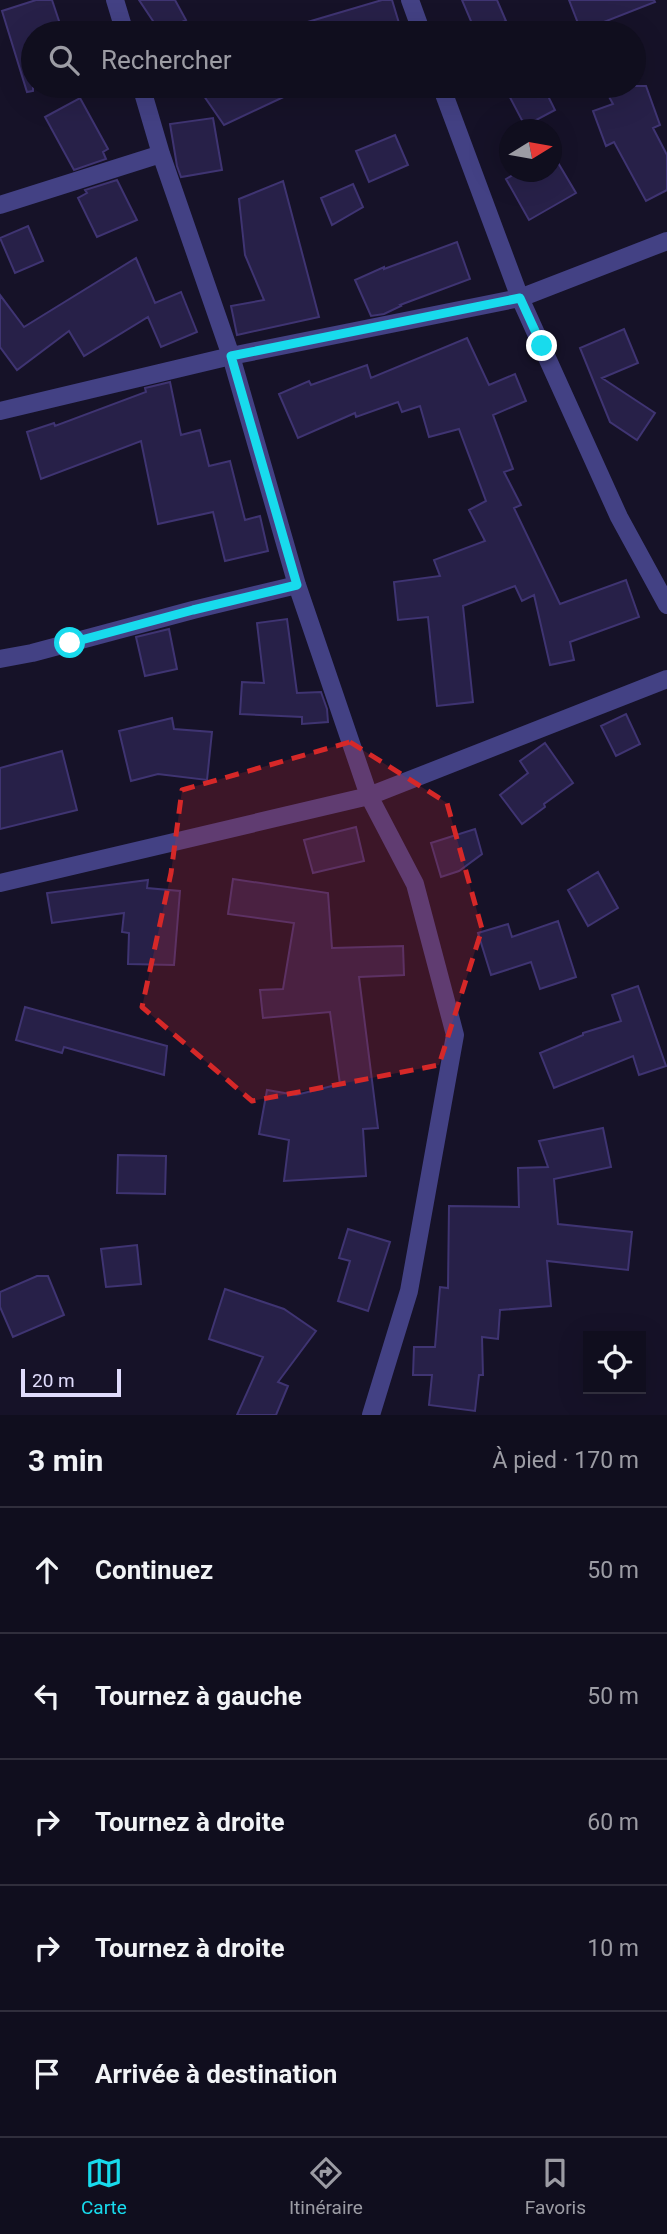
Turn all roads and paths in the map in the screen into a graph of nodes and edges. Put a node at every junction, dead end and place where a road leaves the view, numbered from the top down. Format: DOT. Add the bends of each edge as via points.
graph roads {
  1 [pos="115,0"];
  2 [pos="410,0"];
  3 [pos="121,21"];
  4 [pos="418,21"];
  5 [pos="145,98"];
  6 [pos="446,98"];
  7 [pos="162,154"];
  8 [pos="0,205"];
  9 [pos="667,241"];
  10 [pos="520,298"];
  11 [pos="231,356"];
  12 [pos="0,411"];
  13 [pos="297,585"];
  14 [pos="667,605"];
  15 [pos="0,659"];
  16 [pos="667,679"];
  17 [pos="369,796"];
  18 [pos="0,883"];
  19 [pos="371,1415"];
  1 -- 3 [label="street"];
  2 -- 4 [label="street"];
  5 -- 7 [label="street"];
  6 -- 10 [label="street"];
  7 -- 8 [label="street"];
  7 -- 11 [label="street"];
  9 -- 10 [label="street"];
  10 -- 11 [label="street"];
  10 -- 14 [label="street" via="619,516"];
  11 -- 12 [label="street"];
  11 -- 13 [label="street"];
  13 -- 15 [label="street"];
  13 -- 17 [label="street"];
  16 -- 17 [label="street"];
  17 -- 18 [label="street"];
  17 -- 19 [label="street" via="415,884 455,1035 408,1291"];
}
